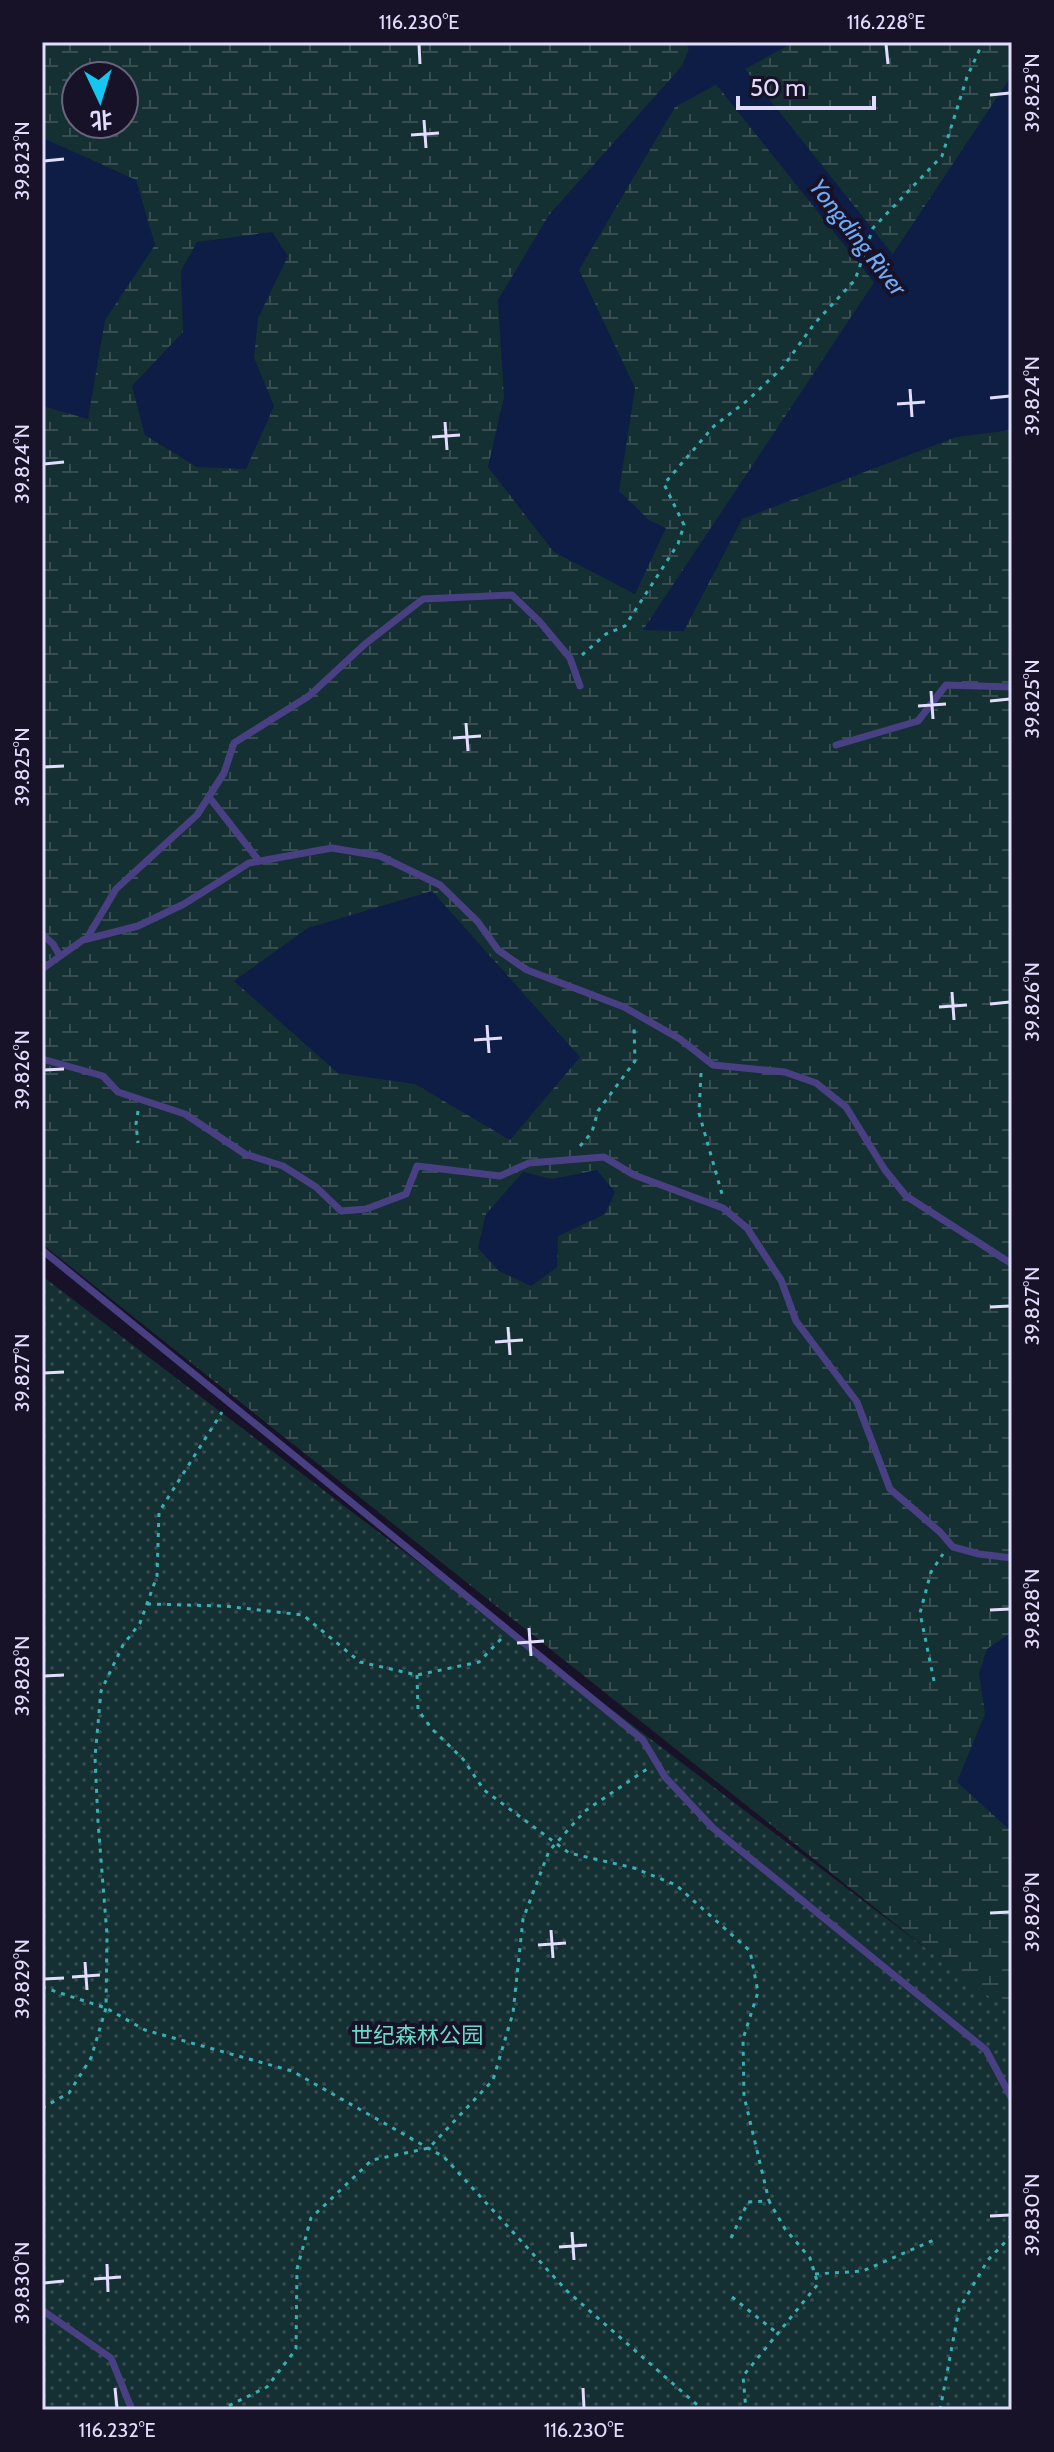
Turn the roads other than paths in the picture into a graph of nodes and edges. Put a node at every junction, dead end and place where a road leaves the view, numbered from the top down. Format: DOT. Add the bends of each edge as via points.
graph roads {
  1 [pos="580,686"];
  2 [pos="1012,687"];
  3 [pos="836,745"];
  4 [pos="209,797"];
  5 [pos="259,861"];
  6 [pos="42,934"];
  7 [pos="87,938"];
  8 [pos="60,956"];
  9 [pos="42,969"];
  10 [pos="42,1059"];
  11 [pos="42,1250"];
  12 [pos="1012,1264"];
  13 [pos="1012,1558"];
  14 [pos="1012,2099"];
  15 [pos="42,2310"];
  16 [pos="132,2410"];
  1 -- 4 [label="lane" via="570,658 512,595 423,599 309,696 234,743"];
  2 -- 3 [label="lane" via="946,685 918,721"];
  4 -- 5 [label="lane"];
  4 -- 7 [label="lane" via="197,815 116,889"];
  5 -- 7 [label="lane" via="138,926"];
  5 -- 12 [label="lane" via="332,848 380,856 440,885 498,950 527,970 632,1012 713,1065 785,1072 816,1083 846,1107 906,1196"];
  6 -- 8 [label="lane"];
  7 -- 8 [label="lane"];
  8 -- 9 [label="lane"];
  10 -- 13 [label="lane" via="103,1076 118,1092 185,1114 245,1154 283,1166 341,1211 366,1209 406,1194 417,1166 500,1176 529,1163 576,1157 604,1157 634,1175 723,1208 747,1228 781,1280 796,1321 857,1402 890,1489 953,1547"];
  11 -- 14 [label="lane" via="643,1740 665,1777 713,1828 986,2050"];
  15 -- 16 [label="lane" via="111,2358"];
}
